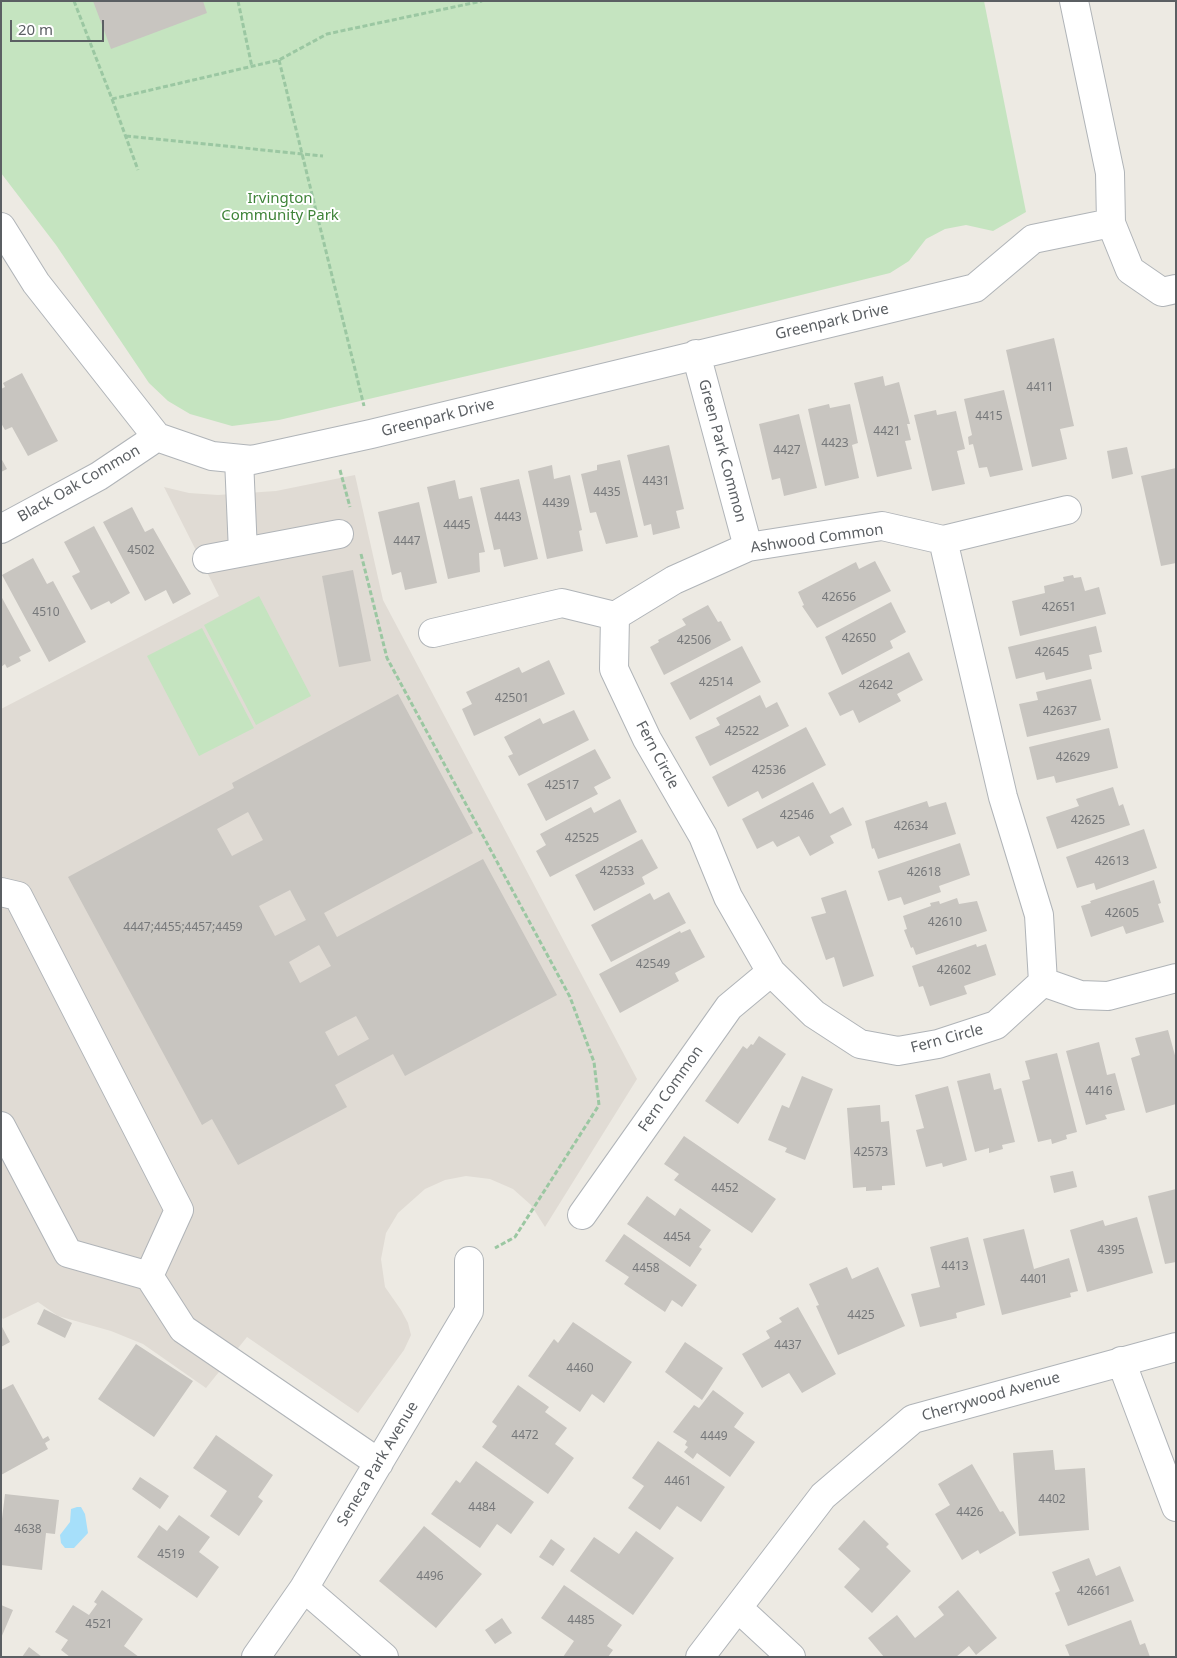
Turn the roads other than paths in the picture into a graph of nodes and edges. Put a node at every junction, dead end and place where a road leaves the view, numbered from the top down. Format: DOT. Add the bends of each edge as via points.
graph roads {
  1 [pos="1074,1"];
  2 [pos="1111,223"];
  3 [pos="1,227"];
  4 [pos="1176,289"];
  5 [pos="696,354"];
  6 [pos="157,438"];
  7 [pos="240,459"];
  8 [pos="1067,510"];
  9 [pos="1,529"];
  10 [pos="350,532"];
  11 [pos="942,540"];
  12 [pos="748,547"];
  13 [pos="244,552"];
  14 [pos="207,558"];
  15 [pos="615,616"];
  16 [pos="433,633"];
  17 [pos="1,892"];
  18 [pos="771,972"];
  19 [pos="1176,978"];
  20 [pos="1043,982"];
  21 [pos="1,1126"];
  22 [pos="582,1215"];
  23 [pos="469,1261"];
  24 [pos="149,1276"];
  25 [pos="1176,1346"];
  26 [pos="1122,1361"];
  27 [pos="379,1463"];
  28 [pos="1176,1507"];
  29 [pos="304,1588"];
  30 [pos="738,1608"];
  31 [pos="256,1657"];
  32 [pos="384,1657"];
  33 [pos="700,1657"];
  34 [pos="791,1657"];
  1 -- 2 [label="street" via="1110,172"];
  2 -- 4 [label="street" via="1130,270 1162,292"];
  2 -- 5 [label="street, Greenpark Drive" via="1033,239 974,288"];
  3 -- 6 [label="street" via="36,284"];
  5 -- 7 [label="street, Greenpark Drive" via="371,434 252,460"];
  5 -- 12 [label="street, Green Park Common"];
  6 -- 7 [label="street, Greenpark Drive" via="212,456"];
  6 -- 9 [label="street, Black Oak Common" via="99,476"];
  7 -- 13 [label="street"];
  8 -- 11 [label="street, Ashwood Common"];
  10 -- 13 [label="street"];
  11 -- 12 [label="street, Ashwood Common" via="882,526"];
  11 -- 20 [label="street" via="1004,796 1040,916"];
  12 -- 15 [label="street, Ashwood Common" via="674,580"];
  13 -- 14 [label="street"];
  15 -- 16 [label="street" via="562,603"];
  15 -- 18 [label="street, Fern Circle" via="614,669 647,739 703,836 728,897"];
  17 -- 24 [label="street" via="18,896 179,1210"];
  18 -- 20 [label="street, Fern Circle" via="814,1014 860,1044 898,1051 938,1044 996,1025"];
  18 -- 22 [label="street, Fern Common" via="729,1007"];
  19 -- 20 [label="street" via="1108,996 1080,995"];
  21 -- 24 [label="street" via="68,1253"];
  23 -- 27 [label="street, Seneca Park Avenue" via="469,1311"];
  24 -- 27 [label="street" via="183,1329"];
  25 -- 26 [label="street, Cherrywood Avenue"];
  26 -- 28 [label="street"];
  26 -- 30 [label="street, Cherrywood Avenue" via="913,1419 822,1496"];
  27 -- 29 [label="street, Seneca Park Avenue"];
  29 -- 31 [label="street, Seneca Park Avenue"];
  29 -- 32 [label="street"];
  30 -- 33 [label="street, Cherrywood Avenue"];
  30 -- 34 [label="street"];
}
